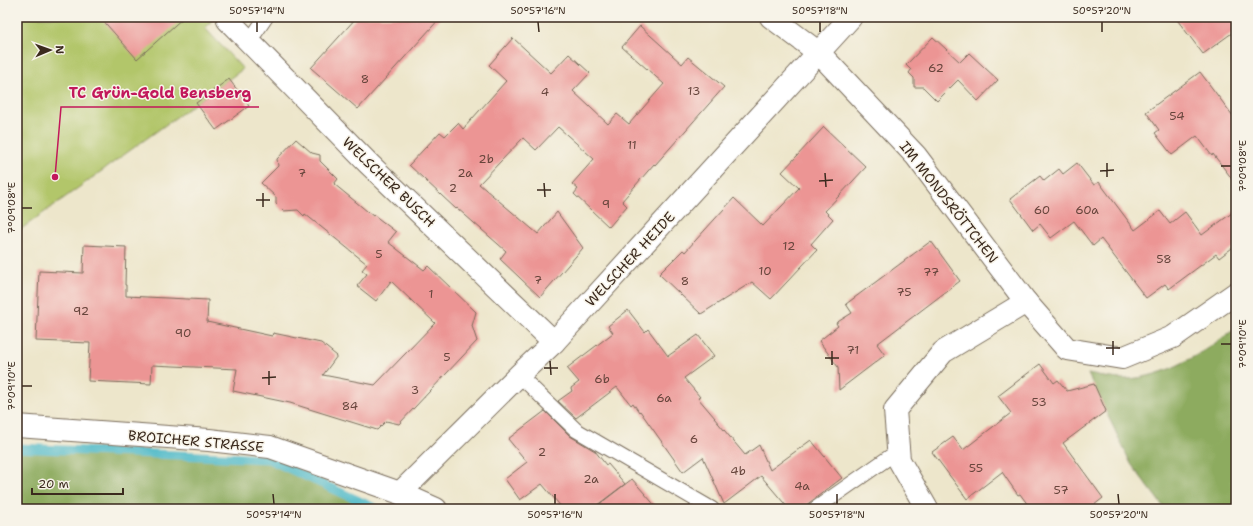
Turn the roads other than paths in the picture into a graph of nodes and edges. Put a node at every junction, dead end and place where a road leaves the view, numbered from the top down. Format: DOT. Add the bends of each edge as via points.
graph roads {
  1 [pos="266,17"];
  2 [pos="771,17"];
  3 [pos="851,17"];
  4 [pos="226,18"];
  5 [pos="249,42"];
  6 [pos="819,53"];
  7 [pos="1236,293"];
  8 [pos="1026,302"];
  9 [pos="554,342"];
  10 [pos="519,375"];
  11 [pos="17,426"];
  12 [pos="898,450"];
  13 [pos="400,493"];
  14 [pos="436,509"];
  15 [pos="712,509"];
  16 [pos="815,509"];
  17 [pos="927,509"];
  1 -- 5 [label="lane"];
  2 -- 6 [label="street, IM MONDSRÖTTCHEN"];
  3 -- 6 [label="street, WELSCHER HEIDE"];
  4 -- 5 [label="street, WELSCHER BUSCH"];
  5 -- 9 [label="street, WELSCHER BUSCH" via="368,163"];
  6 -- 8 [label="street, IM MONDSRÖTTCHEN" via="916,156"];
  6 -- 9 [label="street, WELSCHER HEIDE"];
  7 -- 8 [label="street, IM MONDSRÖTTCHEN" via="1173,337 1122,358 1067,349"];
  8 -- 12 [label="street" via="943,352 896,410"];
  9 -- 10 [label="street, WELSCHER HEIDE"];
  10 -- 13 [label="street, WELSCHER HEIDE"];
  10 -- 15 [label="lane" via="576,430"];
  11 -- 13 [label="street, BROICHER STRASSE" via="270,447"];
  12 -- 16 [label="lane"];
  12 -- 17 [label="street" via="899,460"];
  13 -- 14 [label="street, BROICHER STRASSE"];
}
